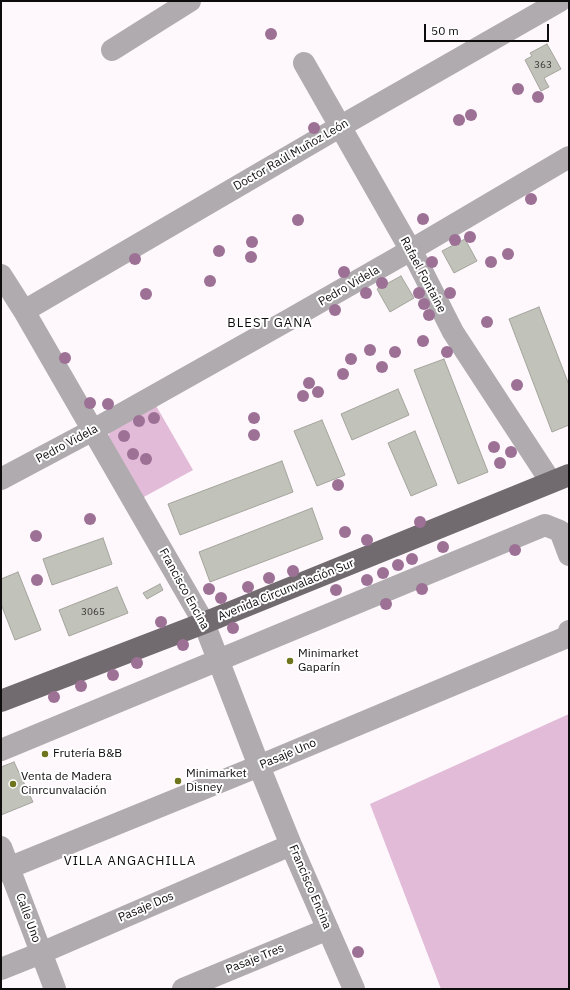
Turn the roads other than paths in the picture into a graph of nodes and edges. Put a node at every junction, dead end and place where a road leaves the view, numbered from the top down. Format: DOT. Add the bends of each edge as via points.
graph roads {
  1 [pos="190,1"];
  2 [pos="560,1"];
  3 [pos="112,50"];
  4 [pos="304,62"];
  5 [pos="341,126"];
  6 [pos="569,157"];
  7 [pos="411,250"];
  8 [pos="1,274"];
  9 [pos="24,310"];
  10 [pos="93,430"];
  11 [pos="560,478"];
  12 [pos="1,479"];
  13 [pos="569,555"];
  14 [pos="204,623"];
  15 [pos="569,631"];
  16 [pos="219,660"];
  17 [pos="1,701"];
  18 [pos="1,750"];
  19 [pos="259,766"];
  20 [pos="291,844"];
  21 [pos="1,847"];
  22 [pos="5,869"];
  23 [pos="328,929"];
  24 [pos="41,953"];
  25 [pos="1,969"];
  26 [pos="55,989"];
  27 [pos="183,989"];
  28 [pos="354,989"];
  1 -- 3 [label="street"];
  2 -- 5 [label="street, Doctor Raúl Muñoz León"];
  4 -- 5 [label="street, Rafael Fontaine"];
  5 -- 7 [label="street, Rafael Fontaine"];
  5 -- 9 [label="street, Doctor Raúl Muñoz León"];
  6 -- 7 [label="street, Pedro Videla"];
  7 -- 10 [label="street, Pedro Videla"];
  7 -- 11 [label="street, Rafael Fontaine" via="453,332"];
  8 -- 9 [label="street, Francisco Encina"];
  9 -- 10 [label="street, Francisco Encina"];
  10 -- 12 [label="street, Pedro Videla"];
  10 -- 14 [label="street, Francisco Encina"];
  11 -- 14 [label="main road, Avenida Circunvalación Sur"];
  13 -- 16 [label="street" via="560,531 545,525"];
  14 -- 16 [label="street, Francisco Encina"];
  14 -- 17 [label="main road, Avenida Circunvalación Sur"];
  15 -- 19 [label="street, Pasaje Uno" via="567,637"];
  16 -- 18 [label="street"];
  16 -- 19 [label="street, Francisco Encina"];
  19 -- 20 [label="street, Francisco Encina"];
  19 -- 22 [label="street, Pasaje Uno"];
  20 -- 23 [label="street, Francisco Encina"];
  20 -- 24 [label="street, Pasaje Dos"];
  21 -- 22 [label="street, Calle Uno"];
  22 -- 24 [label="street, Calle Uno"];
  23 -- 27 [label="street, Pasaje Tres"];
  23 -- 28 [label="street, Francisco Encina"];
  24 -- 25 [label="street, Pasaje Dos"];
  24 -- 26 [label="street, Calle Uno"];
}
